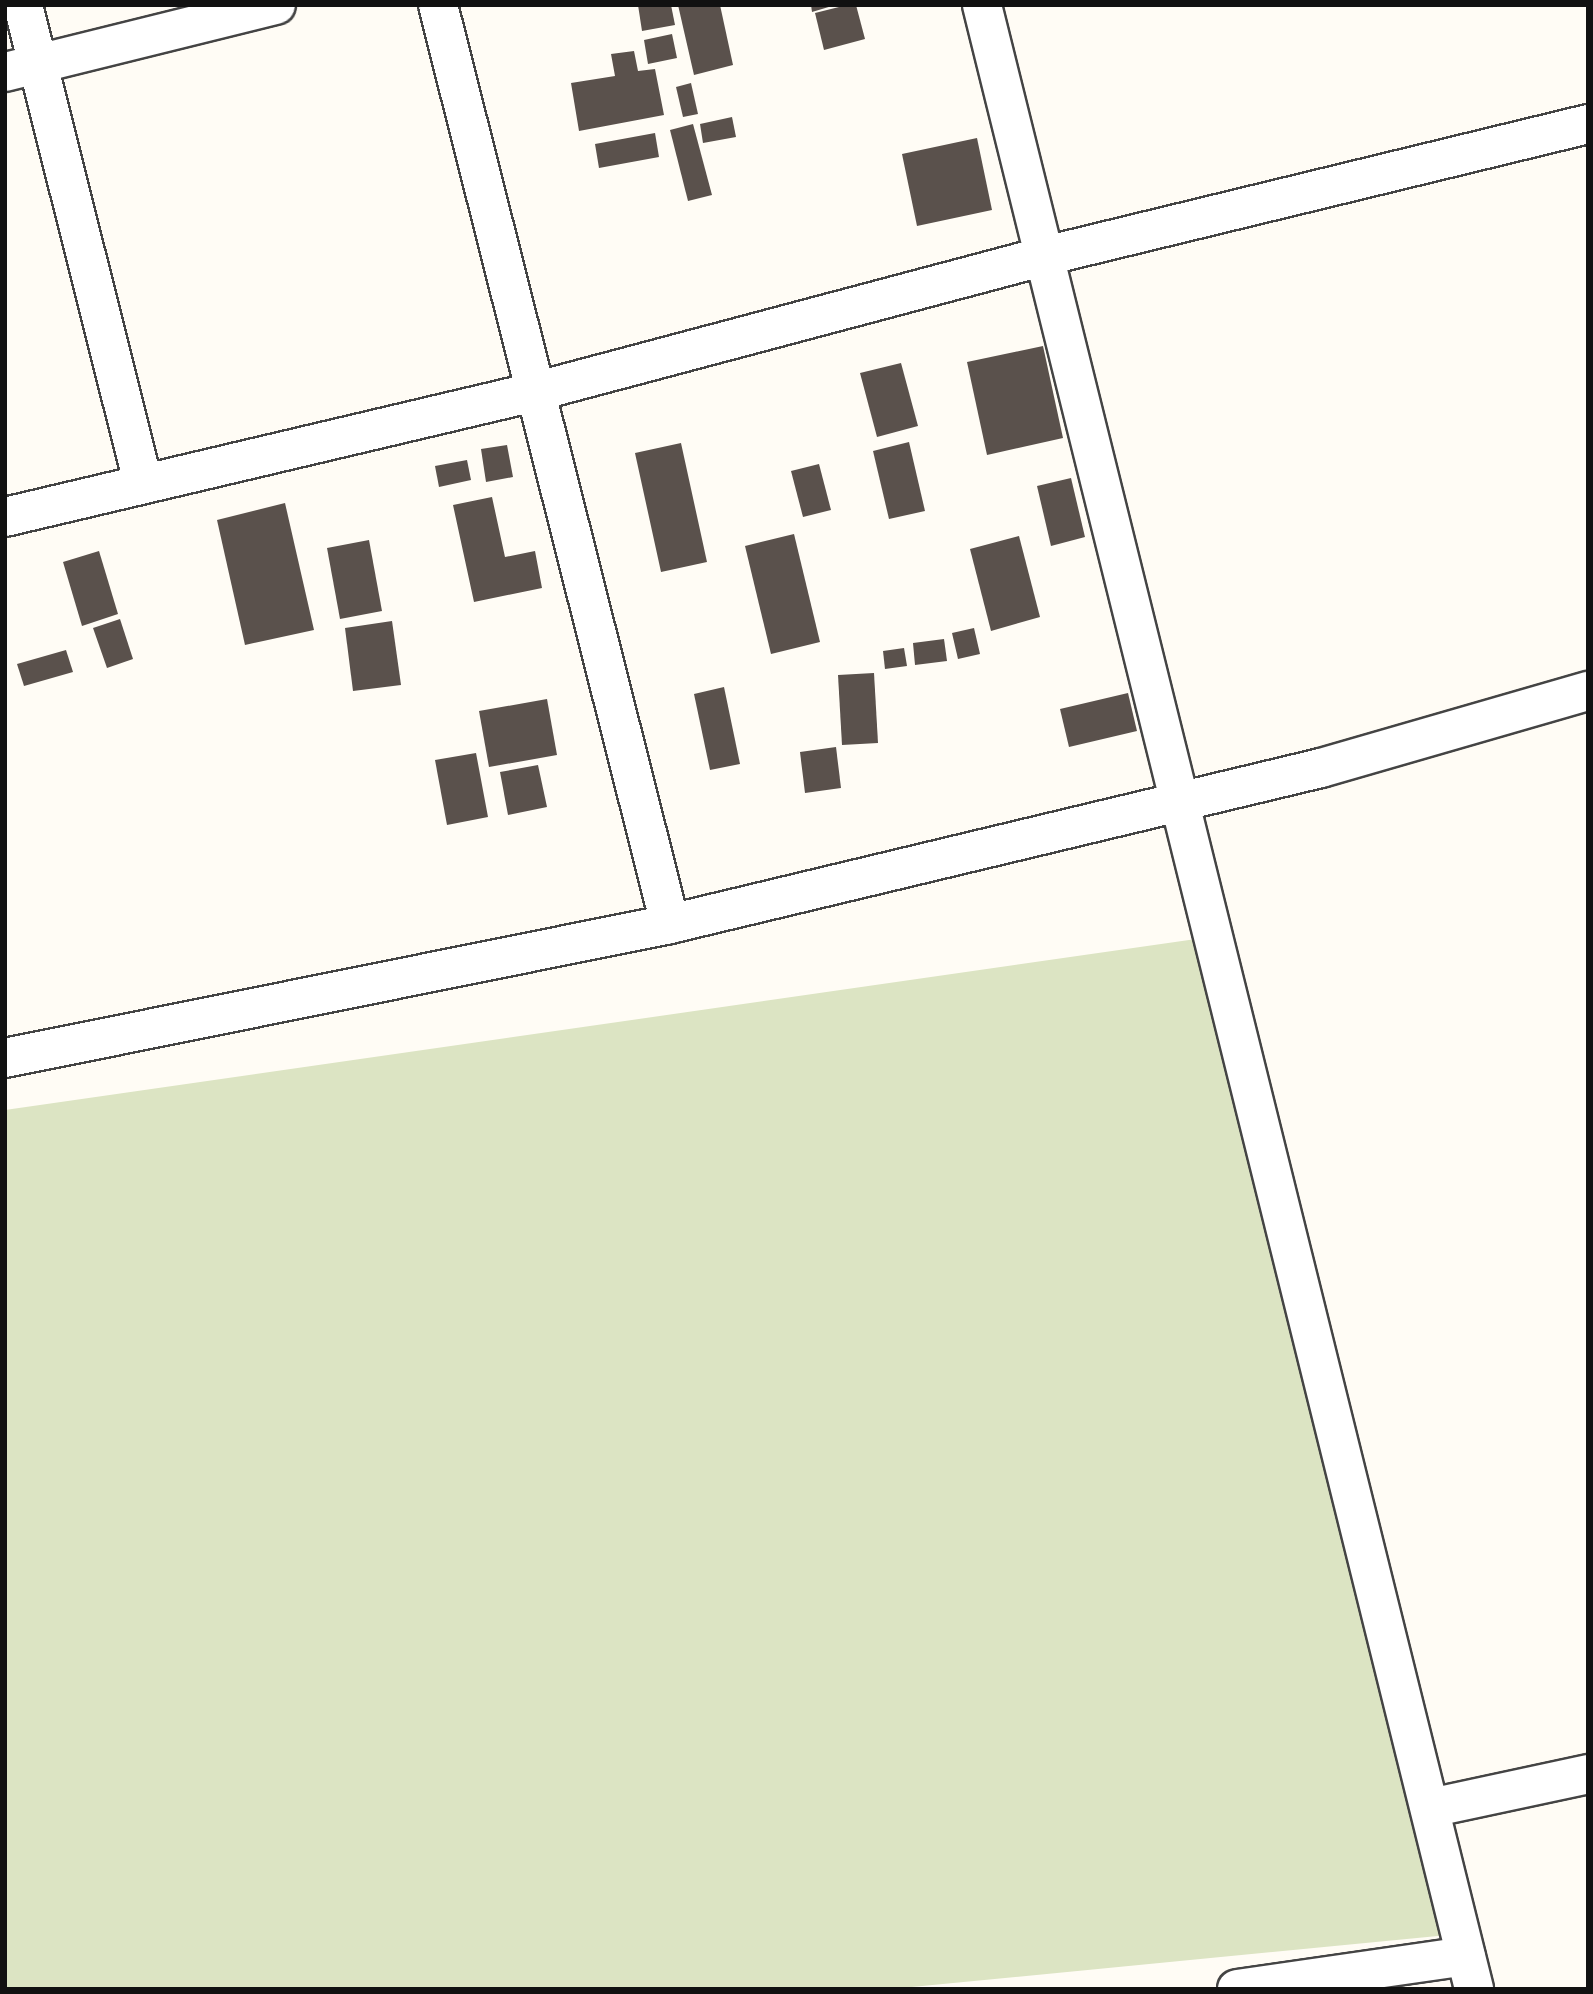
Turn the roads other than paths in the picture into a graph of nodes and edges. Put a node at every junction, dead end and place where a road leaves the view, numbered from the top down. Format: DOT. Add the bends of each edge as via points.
graph roads {
  1 [pos="23,5"];
  2 [pos="276,5"];
  3 [pos="438,5"];
  4 [pos="982,5"];
  5 [pos="22,68"];
  6 [pos="1588,124"];
  7 [pos="1045,256"];
  8 [pos="534,392"];
  9 [pos="144,484"];
  10 [pos="5,517"];
  11 [pos="1588,691"];
  12 [pos="1181,800"];
  13 [pos="670,924"];
  14 [pos="5,1058"];
  15 [pos="1588,1774"];
  16 [pos="1430,1808"];
  17 [pos="1470,1973"];
  18 [pos="1237,1989"];
  1 -- 5 [label="street"];
  2 -- 5 [label="street"];
  3 -- 8 [label="street"];
  4 -- 7 [label="street"];
  5 -- 9 [label="street"];
  6 -- 7 [label="street"];
  7 -- 8 [label="street"];
  7 -- 12 [label="street"];
  8 -- 9 [label="street"];
  8 -- 13 [label="street"];
  9 -- 10 [label="street"];
  11 -- 12 [label="street" via="1321,768"];
  12 -- 13 [label="street"];
  12 -- 16 [label="street"];
  13 -- 14 [label="street"];
  15 -- 16 [label="street"];
  16 -- 17 [label="street"];
  17 -- 18 [label="street"];
}
